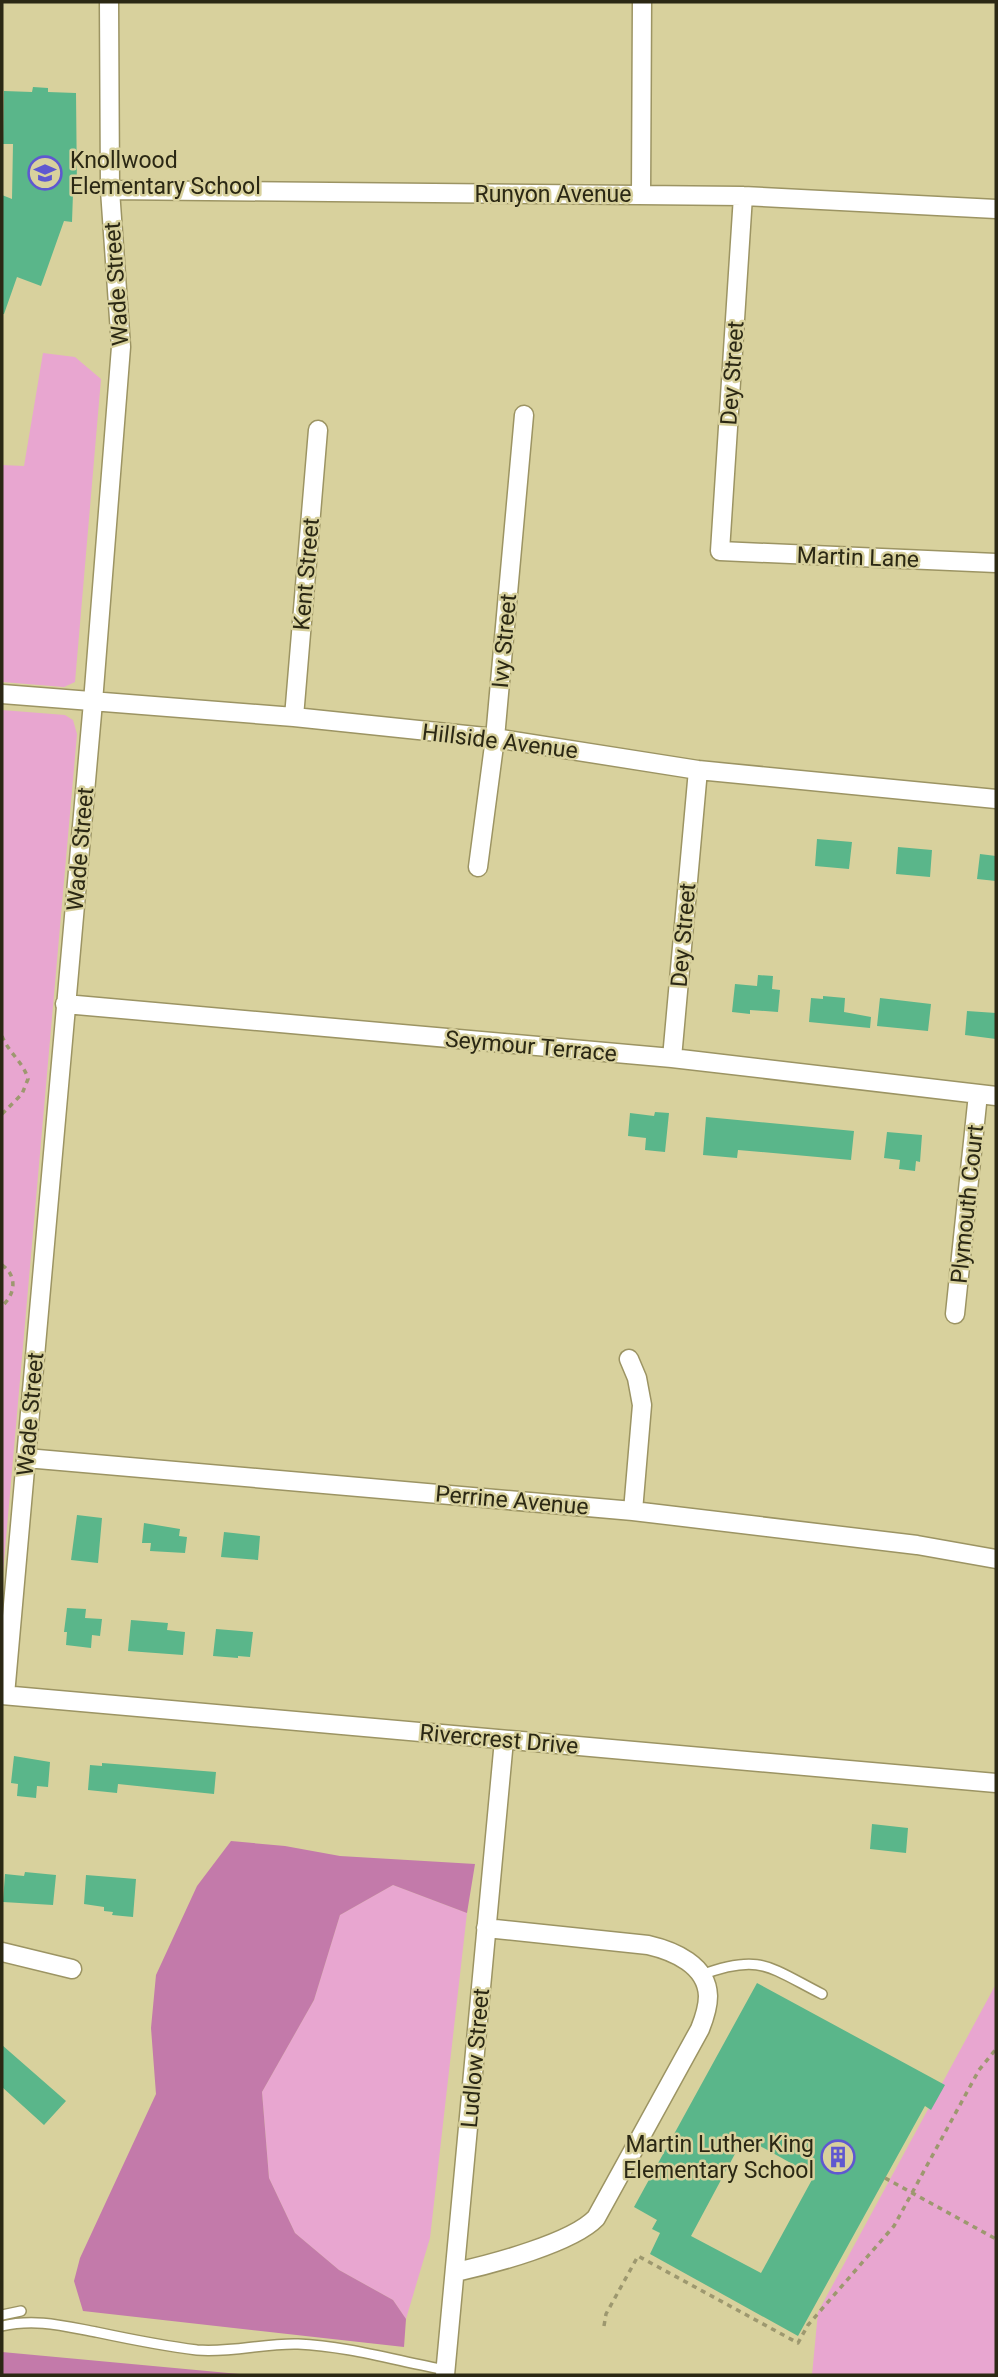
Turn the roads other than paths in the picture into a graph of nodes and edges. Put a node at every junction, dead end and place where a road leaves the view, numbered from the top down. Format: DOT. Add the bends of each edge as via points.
graph roads {
  1 [pos="109,2"];
  2 [pos="642,2"];
  3 [pos="110,190"];
  4 [pos="641,195"];
  5 [pos="744,195"];
  6 [pos="996,209"];
  7 [pos="524,415"];
  8 [pos="318,430"];
  9 [pos="720,551"];
  10 [pos="996,563"];
  11 [pos="2,694"];
  12 [pos="93,702"];
  13 [pos="294,718"];
  14 [pos="495,738"];
  15 [pos="698,770"];
  16 [pos="996,799"];
  17 [pos="478,867"];
  18 [pos="65,1004"];
  19 [pos="672,1058"];
  20 [pos="987,1095"];
  21 [pos="955,1314"];
  22 [pos="629,1359"];
  23 [pos="26,1458"];
  24 [pos="633,1511"];
  25 [pos="996,1559"];
  26 [pos="3,1695"];
  27 [pos="504,1740"];
  28 [pos="996,1783"];
  29 [pos="486,1928"];
  30 [pos="2,1952"];
  31 [pos="72,1969"];
  32 [pos="701,1975"];
  33 [pos="821,1994"];
  34 [pos="456,2272"];
  35 [pos="21,2311"];
  36 [pos="2,2315"];
  37 [pos="2,2326"];
  38 [pos="445,2373"];
  1 -- 3 [label="street, Wade Street"];
  2 -- 4 [label="street"];
  3 -- 4 [label="street, Runyon Avenue"];
  3 -- 12 [label="street, Wade Street" via="121,347"];
  4 -- 5 [label="street, Runyon Avenue"];
  5 -- 6 [label="street, Runyon Avenue"];
  5 -- 9 [label="street, Dey Street"];
  7 -- 14 [label="street, Ivy Street"];
  8 -- 13 [label="street, Kent Street"];
  9 -- 10 [label="street, Martin Lane"];
  11 -- 12 [label="street, Hillside Avenue"];
  12 -- 13 [label="street, Hillside Avenue"];
  12 -- 18 [label="street, Wade Street"];
  13 -- 14 [label="street, Hillside Avenue"];
  14 -- 15 [label="street, Hillside Avenue"];
  14 -- 17 [label="street, Ivy Street"];
  15 -- 16 [label="street, Hillside Avenue"];
  15 -- 19 [label="street, Dey Street"];
  18 -- 19 [label="street, Seymour Terrace"];
  18 -- 23 [label="street, Wade Street"];
  19 -- 20 [label="street, Seymour Terrace"];
  20 -- 21 [label="street, Plymouth Court"];
  22 -- 24 [label="street" via="642,1405"];
  23 -- 24 [label="street, Perrine Avenue"];
  23 -- 26 [label="street, Wade Street"];
  24 -- 25 [label="street, Perrine Avenue" via="917,1545"];
  26 -- 27 [label="street, Rivercrest Drive"];
  27 -- 28 [label="street, Rivercrest Drive"];
  27 -- 29 [label="street, Ludlow Street"];
  29 -- 32 [label="street" via="648,1945 683,1957"];
  29 -- 34 [label="street, Ludlow Street"];
  30 -- 31 [label="street"];
  32 -- 33 [label="lane" via="744,1963 763,1964"];
  32 -- 34 [label="street" via="708,1997 700,2029 596,2218 567,2238"];
  34 -- 38 [label="street, Ludlow Street"];
  35 -- 36 [label="lane"];
  37 -- 38 [label="lane" via="52,2322 195,2350 274,2344 327,2346"];
}
